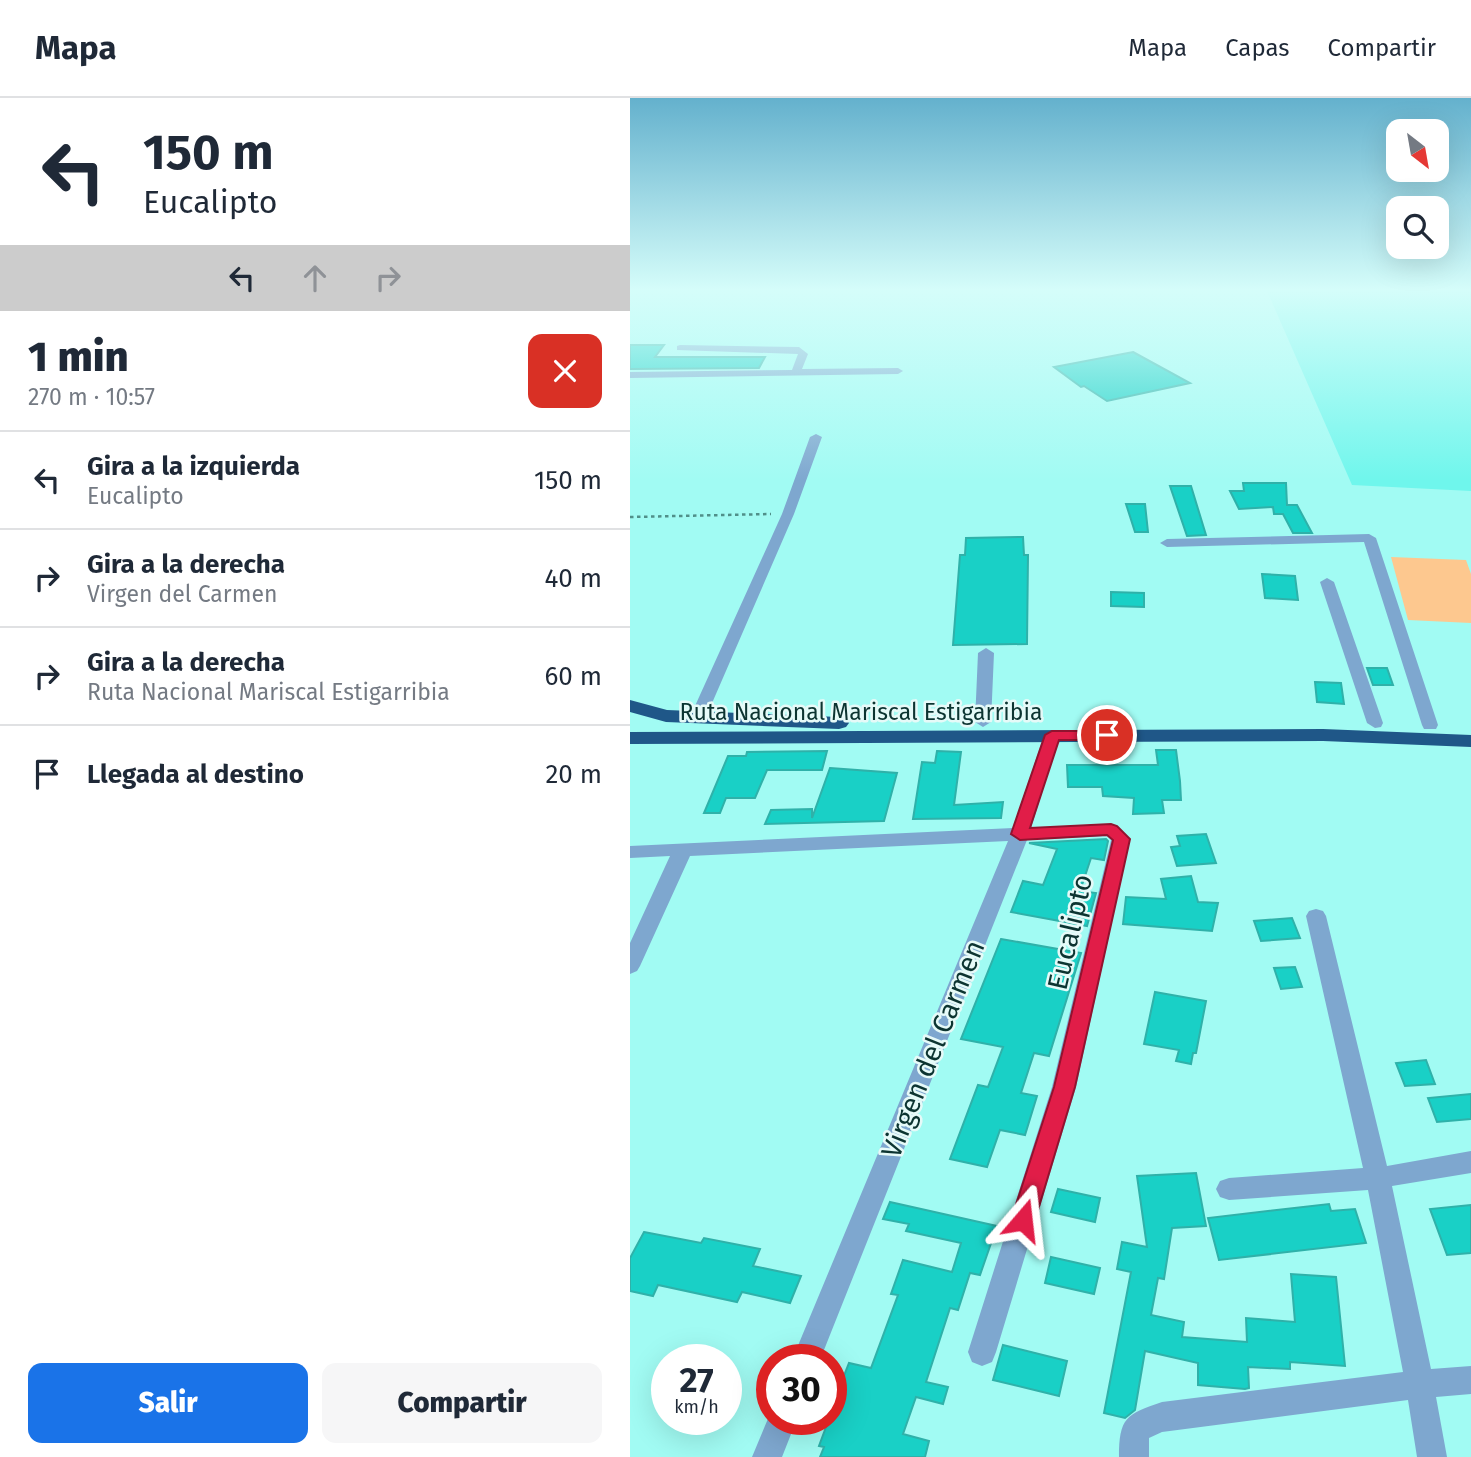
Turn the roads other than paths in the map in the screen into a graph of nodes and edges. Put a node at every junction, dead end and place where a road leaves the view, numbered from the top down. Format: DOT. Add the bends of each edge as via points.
graph roads {
  1 [pos="803,354"];
  2 [pos="898,371"];
  3 [pos="795,374"];
  4 [pos="630,375"];
  5 [pos="816,437"];
  6 [pos="1167,543"];
  7 [pos="1327,582"];
  8 [pos="986,653"];
  9 [pos="630,706"];
  10 [pos="698,717"];
  11 [pos="983,722"];
  12 [pos="839,723"];
  13 [pos="1375,723"];
  14 [pos="630,724"];
  15 [pos="1430,725"];
  16 [pos="1471,726"];
  17 [pos="1052,735"];
  18 [pos="630,738"];
  19 [pos="1471,741"];
  20 [pos="1020,834"];
  21 [pos="683,849"];
  22 [pos="630,852"];
  23 [pos="1316,916"];
  24 [pos="630,966"];
  25 [pos="1471,1162"];
  26 [pos="1378,1178"];
  27 [pos="1229,1189"];
  28 [pos="813,1344"];
  29 [pos="982,1352"];
  30 [pos="1471,1380"];
  31 [pos="1420,1384"];
  32 [pos="776,1435"];
  33 [pos="767,1457"];
  34 [pos="1134,1457"];
  35 [pos="1432,1457"];
  1 -- 3 [label="street"];
  2 -- 3 [label="street"];
  3 -- 4 [label="street"];
  5 -- 10 [label="street" via="788,514"];
  6 -- 15 [label="street" via="1369,538"];
  7 -- 13 [label="street"];
  8 -- 11 [label="street"];
  9 -- 10 [label="highway" via="666,716"];
  10 -- 12 [label="highway"];
  11 -- 12 [label="highway, Ruta Nacional Mariscal Estigarribia"];
  11 -- 13 [label="highway, Ruta Nacional Mariscal Estigarribia"];
  12 -- 14 [label="highway, Ruta Nacional Mariscal Estigarribia"];
  13 -- 15 [label="highway, Ruta Nacional Mariscal Estigarribia"];
  15 -- 16 [label="highway, Ruta Nacional Mariscal Estigarribia"];
  17 -- 18 [label="highway, Ruta Nacional Mariscal Estigarribia"];
  17 -- 19 [label="highway, Ruta Nacional Mariscal Estigarribia" via="1323,735"];
  17 -- 20 [label="street, Virgen del Carmen"];
  20 -- 21 [label="street, Eucalipto"];
  20 -- 28 [label="street, Virgen del Carmen"];
  20 -- 29 [label="street, Eucalipto" via="1111,830 1121,839 1064,1087"];
  21 -- 22 [label="street, Eucalipto"];
  21 -- 24 [label="street"];
  23 -- 26 [label="street"];
  25 -- 26 [label="street"];
  26 -- 27 [label="street"];
  26 -- 31 [label="street"];
  30 -- 31 [label="street"];
  31 -- 34 [label="street" via="1162,1417 1134,1432"];
  31 -- 35 [label="street"];
  32 -- 33 [label="street"];
}
